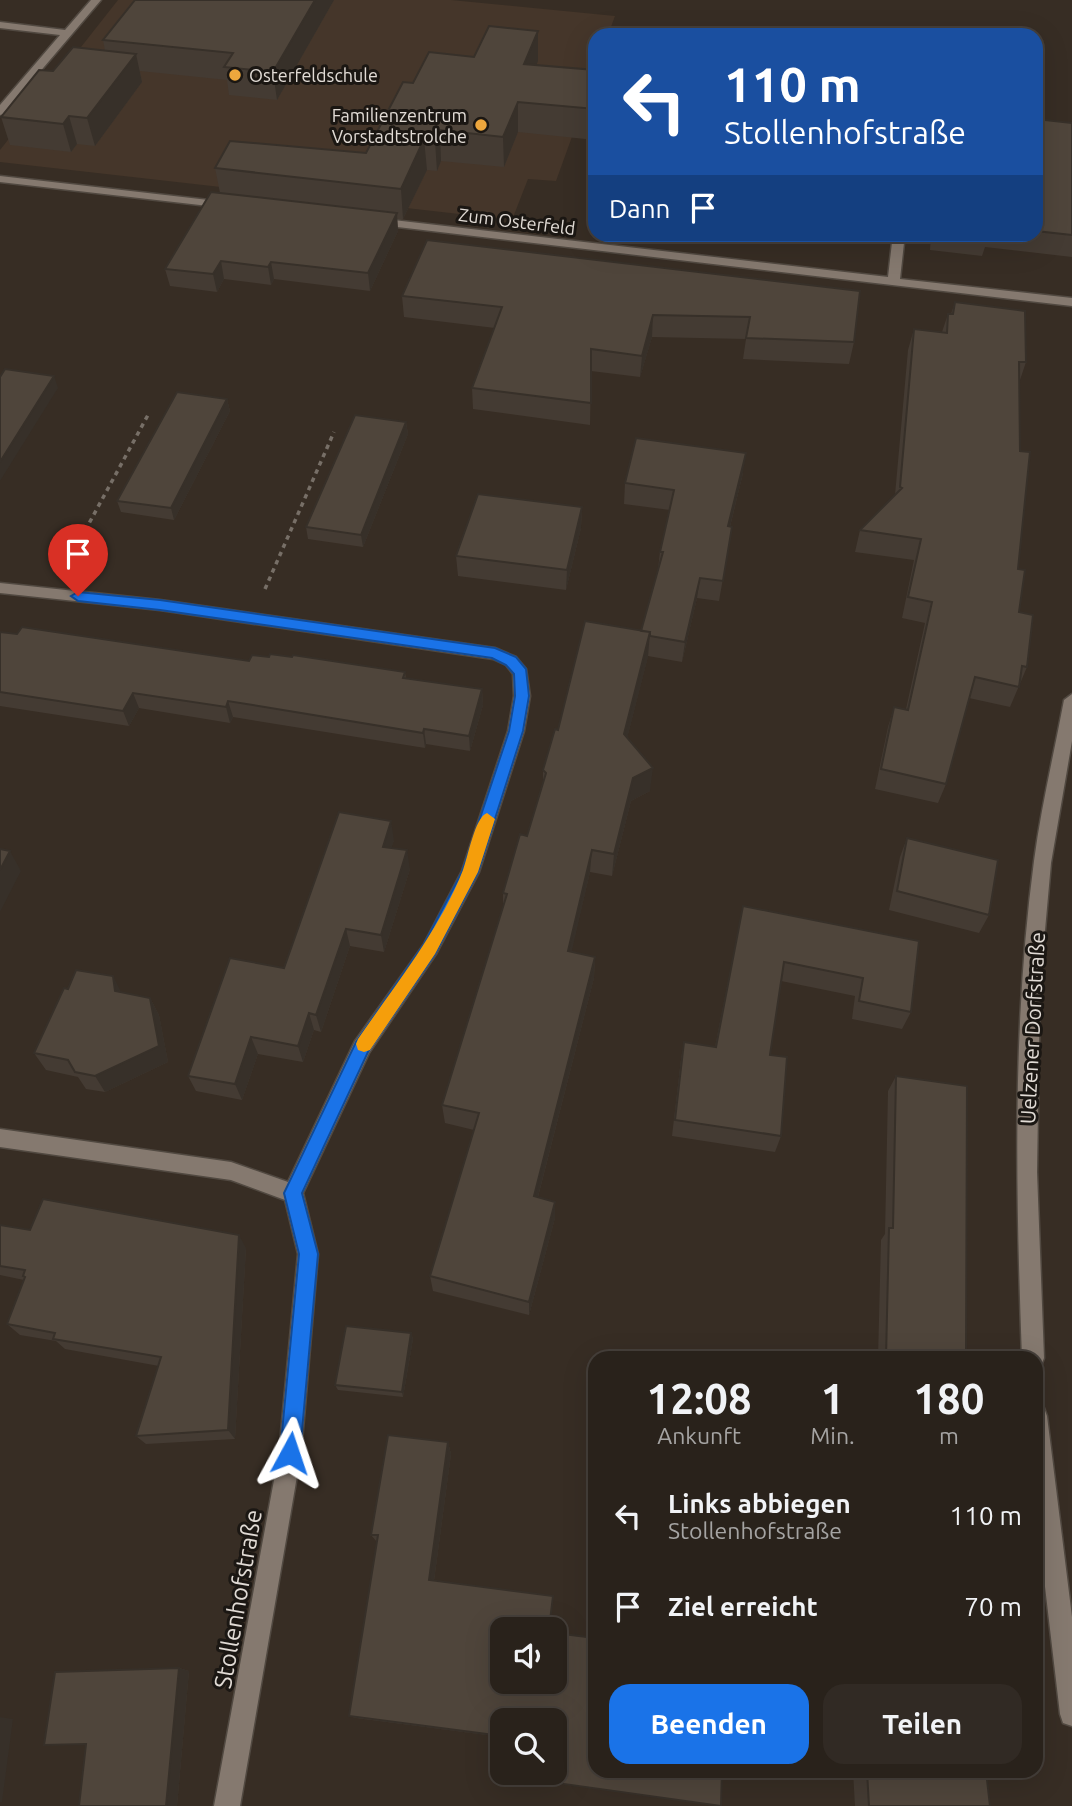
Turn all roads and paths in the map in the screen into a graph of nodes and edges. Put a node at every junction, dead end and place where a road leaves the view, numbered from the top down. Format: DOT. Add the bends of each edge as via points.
graph roads {
  1 [pos="96,0"];
  2 [pos="0,25"];
  3 [pos="68,33"];
  4 [pos="0,112"];
  5 [pos="0,179"];
  6 [pos="237,206"];
  7 [pos="361,221"];
  8 [pos="899,242"];
  9 [pos="894,282"];
  10 [pos="1072,302"];
  11 [pos="148,415"];
  12 [pos="334,432"];
  13 [pos="0,589"];
  14 [pos="51,594"];
  15 [pos="252,618"];
  16 [pos="1072,700"];
  17 [pos="0,1138"];
  18 [pos="293,1193"];
  19 [pos="1033,1351"];
  20 [pos="1043,1479"];
  21 [pos="1072,1714"];
  22 [pos="228,1806"];
  1 -- 3 [label="street"];
  2 -- 3 [label="street"];
  3 -- 4 [label="street"];
  5 -- 6 [label="street"];
  7 -- 9 [label="street, Zum Osterfeld"];
  8 -- 9 [label="street"];
  9 -- 10 [label="street, Zum Osterfeld"];
  11 -- 14 [label="path"];
  12 -- 15 [label="path"];
  13 -- 14 [label="street"];
  14 -- 15 [label="street"];
  15 -- 18 [label="street" via="495,654 511,661 521,673 516,731 470,872 430,949 362,1047"];
  16 -- 19 [label="street, Uelzener Dorfstraße" via="1042,862 1027,1064"];
  17 -- 18 [label="street" via="231,1171"];
  18 -- 22 [label="street, Stollenhofstraße" via="308,1254 290,1453"];
  20 -- 21 [label="street"];
}
